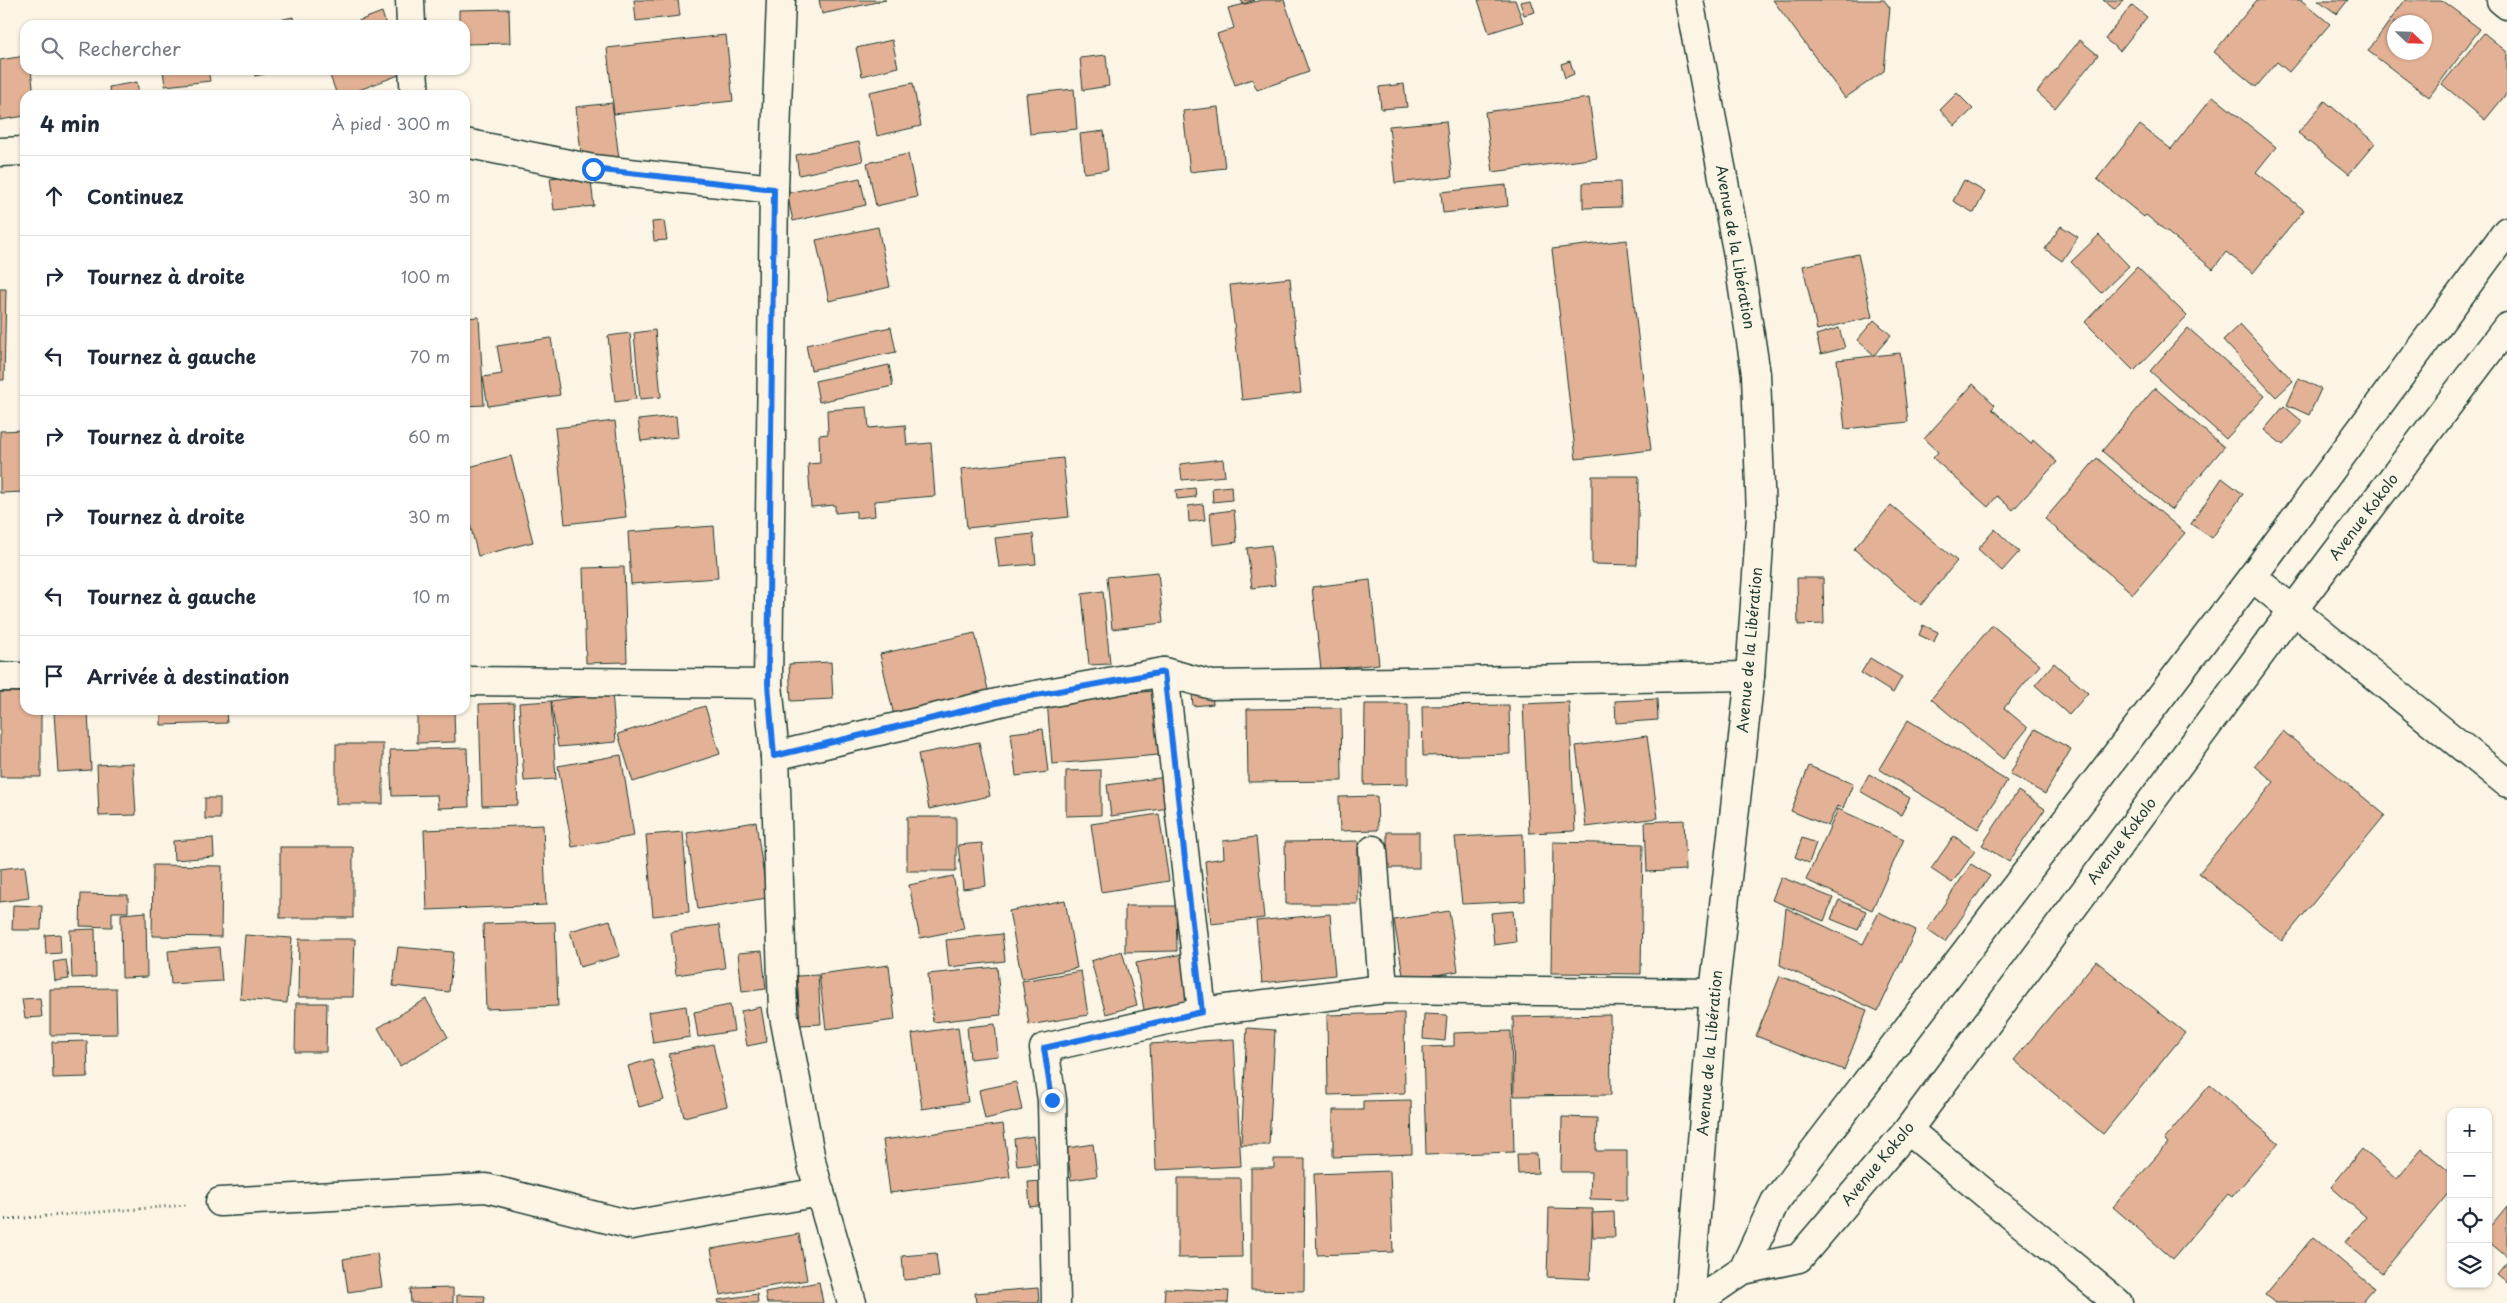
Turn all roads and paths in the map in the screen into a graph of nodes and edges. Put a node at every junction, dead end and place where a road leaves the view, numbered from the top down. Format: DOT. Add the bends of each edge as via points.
graph roads {
  1 [pos="410,0"];
  2 [pos="781,0"];
  3 [pos="1690,0"];
  4 [pos="2502,0"];
  5 [pos="2507,4"];
  6 [pos="411,20"];
  7 [pos="413,75"];
  8 [pos="414,90"];
  9 [pos="470,143"];
  10 [pos="20,151"];
  11 [pos="0,152"];
  12 [pos="774,189"];
  13 [pos="2507,231"];
  14 [pos="2507,327"];
  15 [pos="2252,578"];
  16 [pos="2293,610"];
  17 [pos="1164,672"];
  18 [pos="1750,676"];
  19 [pos="0,677"];
  20 [pos="20,677"];
  21 [pos="470,681"];
  22 [pos="768,684"];
  23 [pos="774,756"];
  24 [pos="2507,783"];
  25 [pos="1373,850"];
  26 [pos="1383,989"];
  27 [pos="1714,993"];
  28 [pos="1202,1012"];
  29 [pos="1908,1130"];
  30 [pos="820,1192"];
  31 [pos="220,1202"];
  32 [pos="0,1220"];
  33 [pos="1743,1270"];
  34 [pos="852,1303"];
  35 [pos="1056,1303"];
  36 [pos="1689,1303"];
  37 [pos="1695,1303"];
  38 [pos="2118,1303"];
  1 -- 6 [label="main road"];
  2 -- 12 [label="main road"];
  3 -- 18 [label="main road, Avenue de la Libération" via="1737,250 1756,374 1761,516"];
  4 -- 5 [label="main road"];
  7 -- 8 [label="main road"];
  9 -- 12 [label="main road" via="593,169"];
  10 -- 11 [label="main road"];
  12 -- 22 [label="main road"];
  13 -- 15 [label="main road"];
  14 -- 16 [label="main road, Avenue Kokolo"];
  15 -- 16 [label="main road"];
  15 -- 33 [label="main road" via="1775,1202"];
  16 -- 24 [label="main road"];
  16 -- 29 [label="main road, Avenue Kokolo"];
  17 -- 18 [label="main road" via="1212,684"];
  17 -- 23 [label="main road" via="1009,700"];
  17 -- 28 [label="main road"];
  18 -- 27 [label="main road, Avenue de la Libération"];
  19 -- 20 [label="main road"];
  21 -- 22 [label="main road"];
  22 -- 23 [label="main road"];
  23 -- 30 [label="main road" via="783,1010 812,1166"];
  25 -- 26 [label="main road"];
  26 -- 27 [label="main road"];
  26 -- 28 [label="main road"];
  27 -- 36 [label="main road, Avenue de la Libération"];
  28 -- 35 [label="main road" via="1044,1048 1052,1100"];
  29 -- 33 [label="main road, Avenue Kokolo" via="1799,1258"];
  29 -- 38 [label="main road"];
  30 -- 31 [label="main road" via="631,1226 486,1188"];
  30 -- 34 [label="main road"];
  31 -- 32 [label="path"];
  33 -- 37 [label="main road, Avenue Kokolo"];
}
